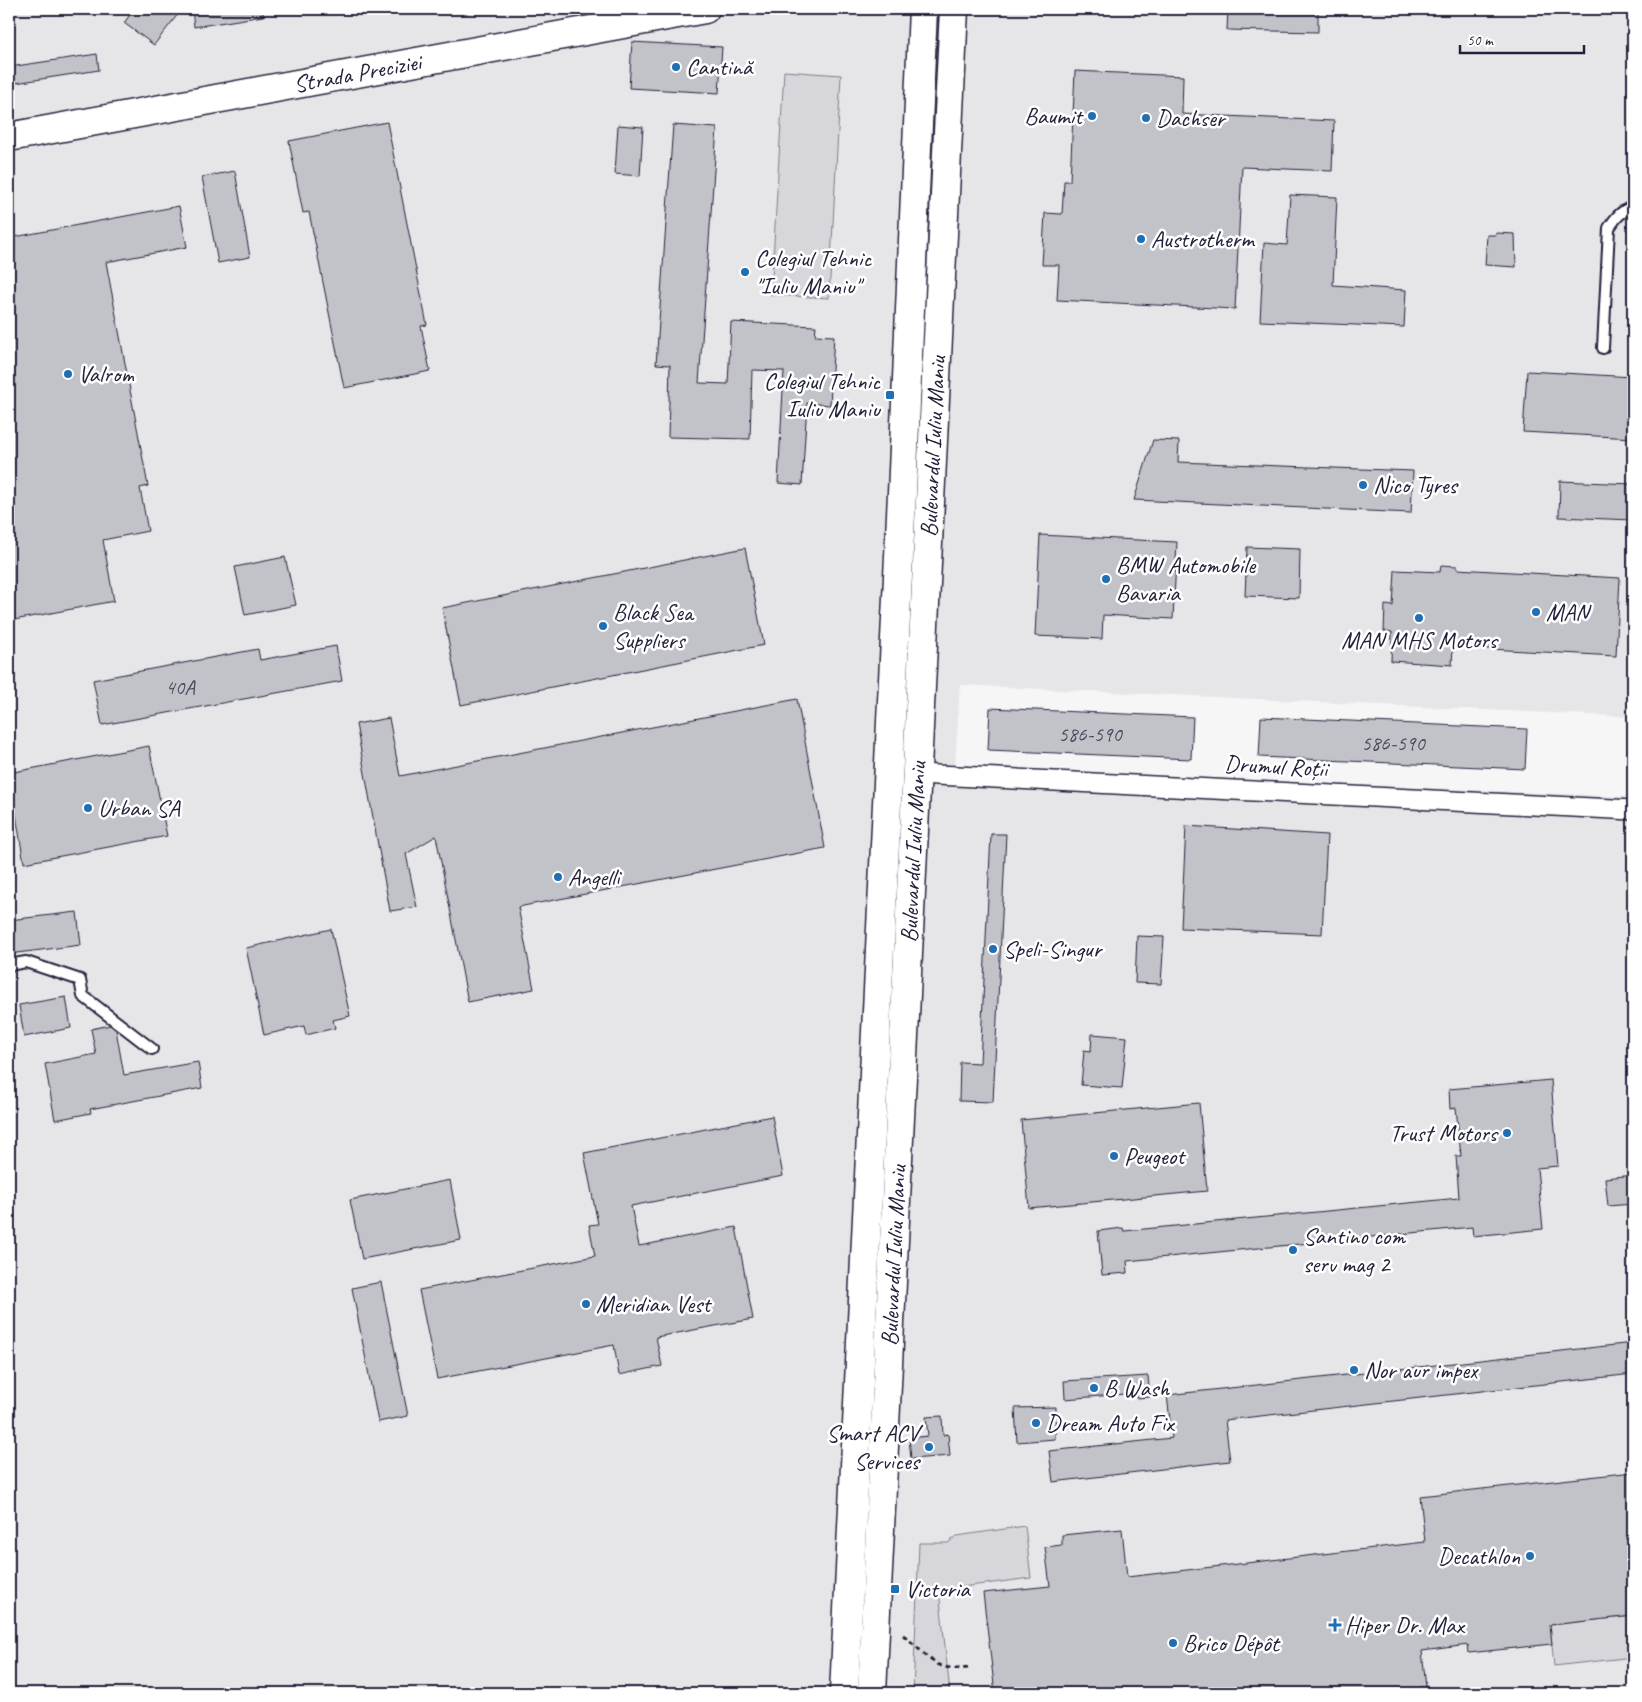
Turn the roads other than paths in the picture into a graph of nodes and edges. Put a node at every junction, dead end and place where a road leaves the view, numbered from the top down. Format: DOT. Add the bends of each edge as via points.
graph roads {
  1 [pos="705,9"];
  2 [pos="923,9"];
  3 [pos="954,9"];
  4 [pos="9,137"];
  5 [pos="915,188"];
  6 [pos="1633,207"];
  7 [pos="939,312"];
  8 [pos="1603,348"];
  9 [pos="917,774"];
  10 [pos="1633,810"];
  11 [pos="9,965"];
  12 [pos="152,1049"];
  13 [pos="862,1322"];
  14 [pos="887,1372"];
  15 [pos="844,1693"];
  16 [pos="872,1693"];
  1 -- 4 [label="main road, Strada Preciziei"];
  2 -- 5 [label="main road, Bulevardul Iuliu Maniu"];
  3 -- 7 [label="main road, Bulevardul Iuliu Maniu"];
  5 -- 7 [label="main road" via="925,189 930,194 933,213 932,280"];
  5 -- 13 [label="main road, Bulevardul Iuliu Maniu"];
  6 -- 8 [label="lane" via="1615,217 1609,228"];
  7 -- 9 [label="main road, Bulevardul Iuliu Maniu"];
  9 -- 10 [label="street, Drumul Roții"];
  9 -- 14 [label="main road, Bulevardul Iuliu Maniu"];
  11 -- 12 [label="lane" via="26,962 80,980 83,996"];
  13 -- 14 [label="main road" via="873,1354"];
  13 -- 15 [label="main road, Bulevardul Iuliu Maniu"];
  14 -- 16 [label="main road, Bulevardul Iuliu Maniu"];
}
